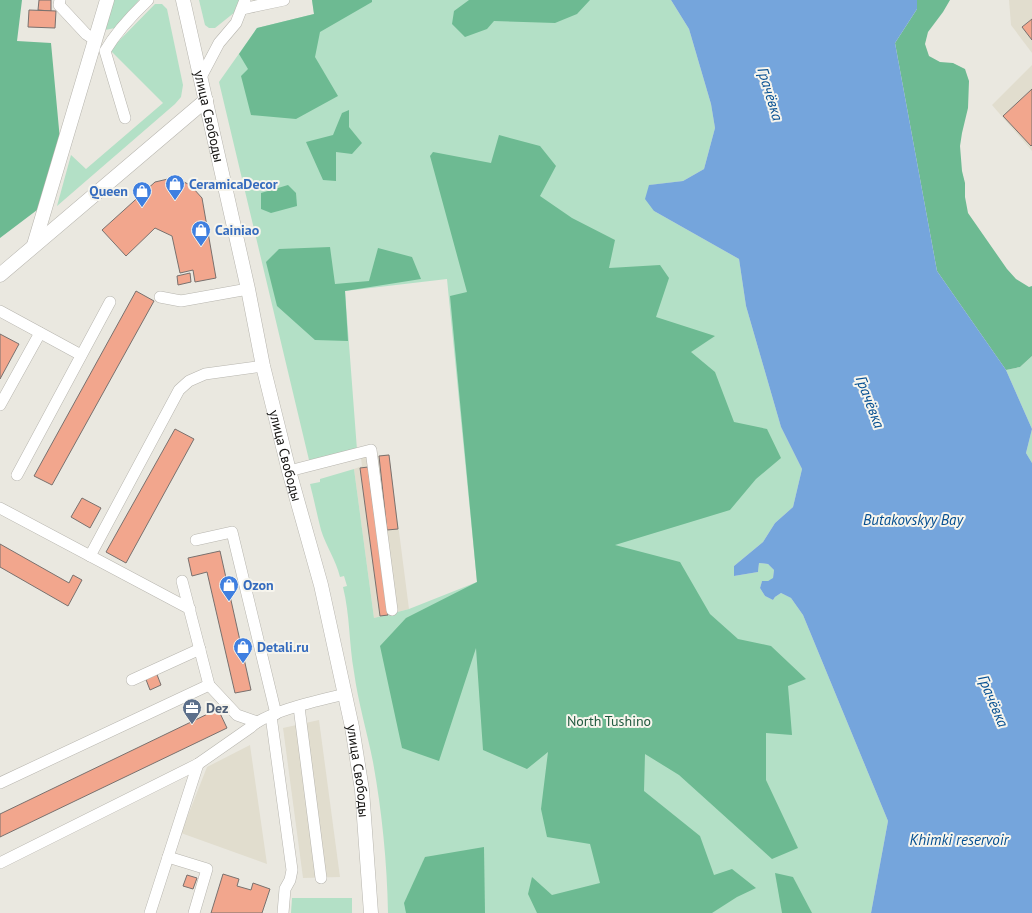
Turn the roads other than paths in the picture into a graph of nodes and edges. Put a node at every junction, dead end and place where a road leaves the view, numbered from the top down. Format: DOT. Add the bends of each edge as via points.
graph roads {
  1 [pos="60,0"];
  2 [pos="107,0"];
  3 [pos="148,0"];
  4 [pos="183,0"];
  5 [pos="284,0"];
  6 [pos="244,5"];
  7 [pos="95,40"];
  8 [pos="200,79"];
  9 [pos="206,100"];
  10 [pos="125,118"];
  11 [pos="34,246"];
  12 [pos="0,275"];
  13 [pos="248,289"];
  14 [pos="160,297"];
  15 [pos="110,302"];
  16 [pos="0,311"];
  17 [pos="40,332"];
  18 [pos="81,355"];
  19 [pos="264,366"];
  20 [pos="0,405"];
  21 [pos="289,471"];
  22 [pos="17,475"];
  23 [pos="0,508"];
  24 [pos="196,540"];
  25 [pos="90,556"];
  26 [pos="182,581"];
  27 [pos="190,609"];
  28 [pos="392,610"];
  29 [pos="200,649"];
  30 [pos="132,680"];
  31 [pos="209,685"];
  32 [pos="345,694"];
  33 [pos="299,707"];
  34 [pos="273,715"];
  35 [pos="257,722"];
  36 [pos="198,764"];
  37 [pos="0,783"];
  38 [pos="168,857"];
  39 [pos="0,863"];
  40 [pos="321,878"];
  41 [pos="150,913"];
  42 [pos="194,913"];
  43 [pos="283,913"];
  44 [pos="371,913"];
  1 -- 7 [label="lane" via="59,5"];
  2 -- 7 [label="main road"];
  3 -- 10 [label="lane" via="127,20 105,51"];
  4 -- 8 [label="main road, улица Свободы"];
  5 -- 6 [label="lane"];
  6 -- 8 [label="lane" via="236,23 212,54"];
  7 -- 11 [label="main road"];
  8 -- 9 [label="main road, улица Свободы"];
  9 -- 11 [label="main road"];
  9 -- 13 [label="main road, улица Свободы"];
  11 -- 12 [label="main road"];
  13 -- 14 [label="lane" via="181,301"];
  13 -- 19 [label="main road, улица Свободы"];
  15 -- 18 [label="lane"];
  16 -- 17 [label="lane"];
  17 -- 18 [label="lane"];
  17 -- 20 [label="lane"];
  18 -- 22 [label="lane"];
  19 -- 21 [label="main road, улица Свободы"];
  19 -- 25 [label="lane" via="205,374 189,381 179,390"];
  21 -- 28 [label="lane" via="371,450"];
  21 -- 32 [label="main road, улица Свободы" via="321,585"];
  23 -- 25 [label="lane"];
  24 -- 34 [label="lane" via="232,532"];
  25 -- 27 [label="lane"];
  26 -- 27 [label="lane"];
  27 -- 29 [label="lane"];
  29 -- 30 [label="lane"];
  29 -- 31 [label="lane"];
  31 -- 35 [label="lane" via="237,715"];
  31 -- 37 [label="lane"];
  32 -- 33 [label="lane"];
  32 -- 44 [label="main road, улица Свободы" via="362,790"];
  33 -- 34 [label="lane"];
  33 -- 40 [label="lane"];
  34 -- 35 [label="lane"];
  34 -- 43 [label="lane" via="292,870 285,889"];
  35 -- 36 [label="lane"];
  36 -- 38 [label="lane"];
  36 -- 39 [label="lane"];
  38 -- 41 [label="lane"];
  38 -- 42 [label="lane" via="207,869"];
}
